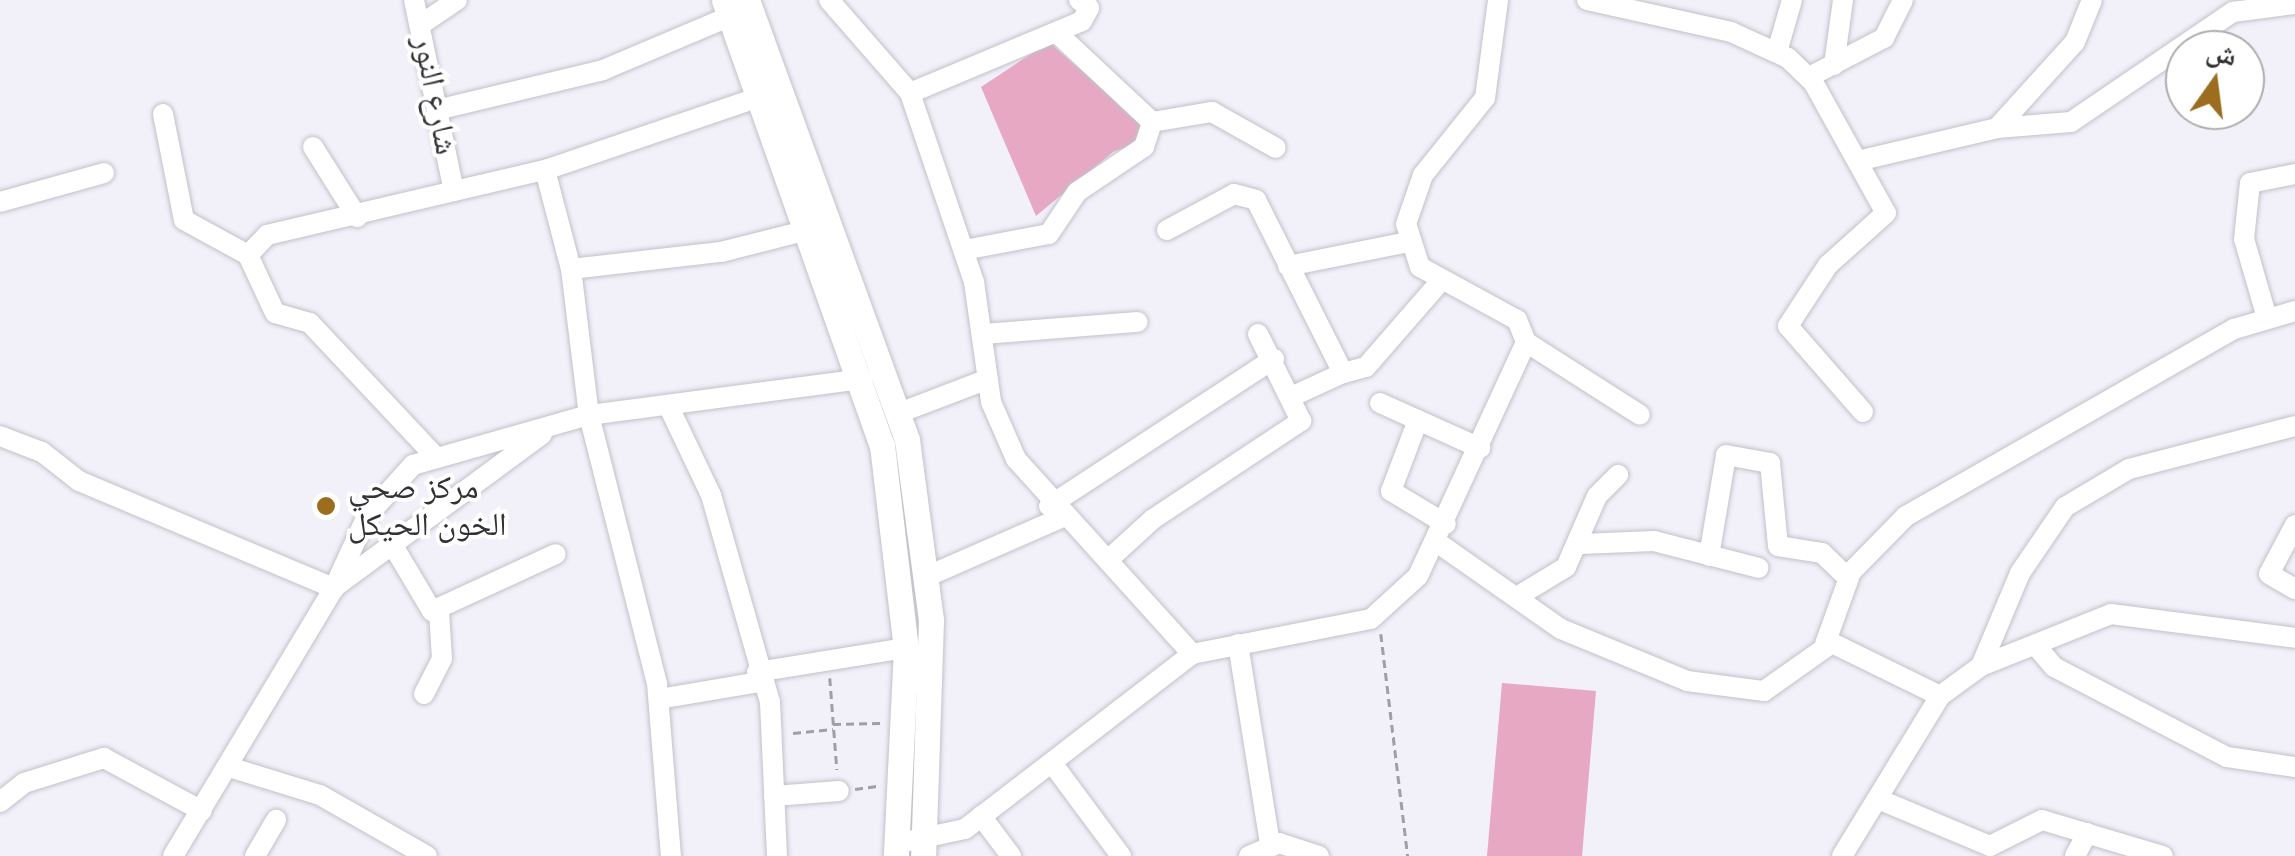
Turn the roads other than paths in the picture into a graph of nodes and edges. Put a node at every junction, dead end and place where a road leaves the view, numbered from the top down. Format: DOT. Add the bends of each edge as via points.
graph roads {
  1 [pos="414,0"];
  2 [pos="457,0"];
  3 [pos="828,0"];
  4 [pos="1079,0"];
  5 [pos="1498,0"];
  6 [pos="1586,0"];
  7 [pos="1792,0"];
  8 [pos="1843,0"];
  9 [pos="1903,0"];
  10 [pos="2092,0"];
  11 [pos="2295,4"];
  12 [pos="734,5"];
  13 [pos="422,23"];
  14 [pos="1057,33"];
  15 [pos="1778,52"];
  16 [pos="1834,65"];
  17 [pos="1809,77"];
  18 [pos="910,93"];
  19 [pos="753,99"];
  20 [pos="437,110"];
  21 [pos="163,114"];
  22 [pos="1152,122"];
  23 [pos="1996,128"];
  24 [pos="313,147"];
  25 [pos="1276,148"];
  26 [pos="1862,160"];
  27 [pos="545,170"];
  28 [pos="104,173"];
  29 [pos="2295,174"];
  30 [pos="454,191"];
  31 [pos="0,202"];
  32 [pos="357,217"];
  33 [pos="1167,230"];
  34 [pos="800,232"];
  35 [pos="1408,242"];
  36 [pos="964,250"];
  37 [pos="248,255"];
  38 [pos="1288,266"];
  39 [pos="571,269"];
  40 [pos="1440,282"];
  41 [pos="2295,311"];
  42 [pos="2268,318"];
  43 [pos="1138,322"];
  44 [pos="984,334"];
  45 [pos="1258,334"];
  46 [pos="1526,342"];
  47 [pos="1274,359"];
  48 [pos="1343,373"];
  49 [pos="863,378"];
  50 [pos="988,379"];
  51 [pos="1294,396"];
  52 [pos="1380,403"];
  53 [pos="668,405"];
  54 [pos="899,412"];
  55 [pos="1863,412"];
  56 [pos="589,415"];
  57 [pos="1640,415"];
  58 [pos="567,420"];
  59 [pos="1418,420"];
  60 [pos="2295,426"];
  61 [pos="0,436"];
  62 [pos="1480,448"];
  63 [pos="433,454"];
  64 [pos="1618,475"];
  65 [pos="1055,512"];
  66 [pos="2295,525"];
  67 [pos="1442,534"];
  68 [pos="392,544"];
  69 [pos="1581,544"];
  70 [pos="556,554"];
  71 [pos="1710,556"];
  72 [pos="1108,560"];
  73 [pos="1759,568"];
  74 [pos="928,576"];
  75 [pos="1848,578"];
  76 [pos="334,588"];
  77 [pos="2295,589"];
  78 [pos="1520,595"];
  79 [pos="439,611"];
  80 [pos="2295,638"];
  81 [pos="1238,644"];
  82 [pos="1825,644"];
  83 [pos="906,648"];
  84 [pos="2038,648"];
  85 [pos="1192,654"];
  86 [pos="1981,666"];
  87 [pos="758,677"];
  88 [pos="424,694"];
  89 [pos="1940,696"];
  90 [pos="659,699"];
  91 [pos="1052,763"];
  92 [pos="229,767"];
  93 [pos="2295,767"];
  94 [pos="839,791"];
  95 [pos="774,796"];
  96 [pos="1878,799"];
  97 [pos="0,802"];
  98 [pos="202,811"];
  99 [pos="982,816"];
  100 [pos="276,820"];
  101 [pos="2086,834"];
  102 [pos="1270,843"];
  103 [pos="897,848"];
  104 [pos="923,849"];
  105 [pos="1009,855"];
  106 [pos="172,856"];
  107 [pos="255,856"];
  108 [pos="428,856"];
  109 [pos="671,856"];
  110 [pos="777,856"];
  111 [pos="1120,856"];
  112 [pos="1250,856"];
  113 [pos="1319,856"];
  114 [pos="1842,856"];
  115 [pos="2076,856"];
  116 [pos="2162,856"];
  1 -- 13 [label="street, شارع النور"];
  2 -- 13 [label="street"];
  3 -- 18 [label="street"];
  4 -- 14 [label="street" via="1087,14"];
  5 -- 35 [label="street" via="1485,98 1415,190"];
  6 -- 15 [label="street" via="1708,26"];
  7 -- 15 [label="street"];
  8 -- 16 [label="street"];
  9 -- 16 [label="street" via="1884,38"];
  10 -- 23 [label="street" via="2075,42"];
  11 -- 23 [label="street" via="2233,12 2071,122"];
  12 -- 19 [label="main road"];
  12 -- 20 [label="street" via="602,70"];
  12 -- 54 [label="main road"];
  13 -- 20 [label="street, شارع النور"];
  14 -- 18 [label="street"];
  14 -- 22 [label="street"];
  15 -- 17 [label="street"];
  16 -- 17 [label="street"];
  17 -- 26 [label="street"];
  18 -- 36 [label="street"];
  19 -- 27 [label="street"];
  19 -- 34 [label="main road"];
  20 -- 30 [label="street, شارع النور"];
  21 -- 37 [label="street" via="184,220"];
  22 -- 25 [label="street" via="1212,112"];
  22 -- 36 [label="street" via="1144,147 1077,192 1048,234"];
  23 -- 26 [label="street"];
  24 -- 32 [label="street"];
  26 -- 55 [label="street" via="1886,206 1883,224 1828,265 1788,326"];
  27 -- 30 [label="street"];
  27 -- 39 [label="street"];
  28 -- 31 [label="street"];
  29 -- 42 [label="street" via="2250,183 2244,239"];
  30 -- 32 [label="street"];
  32 -- 37 [label="street" via="267,235"];
  33 -- 38 [label="street" via="1234,194 1250,195"];
  34 -- 39 [label="street" via="721,252"];
  34 -- 49 [label="main road"];
  35 -- 38 [label="street"];
  35 -- 40 [label="street"];
  36 -- 44 [label="street"];
  37 -- 63 [label="street" via="275,313 310,324"];
  38 -- 48 [label="street"];
  39 -- 56 [label="street"];
  40 -- 46 [label="street" via="1517,320"];
  40 -- 48 [label="street" via="1366,367"];
  41 -- 42 [label="street"];
  42 -- 75 [label="street" via="1921,506"];
  43 -- 44 [label="street"];
  44 -- 50 [label="street"];
  45 -- 47 [label="street"];
  46 -- 57 [label="street"];
  46 -- 62 [label="street"];
  47 -- 51 [label="street"];
  47 -- 65 [label="street"];
  48 -- 51 [label="street"];
  49 -- 53 [label="street"];
  49 -- 83 [label="main road" via="889,483"];
  50 -- 54 [label="street"];
  50 -- 65 [label="street" via="1007,442"];
  51 -- 72 [label="street" via="1300,420 1152,519"];
  52 -- 59 [label="street"];
  53 -- 56 [label="street"];
  53 -- 87 [label="street" via="712,496"];
  54 -- 74 [label="main road"];
  56 -- 58 [label="street"];
  56 -- 90 [label="street"];
  58 -- 63 [label="street"];
  58 -- 68 [label="street"];
  59 -- 62 [label="street"];
  59 -- 67 [label="street" via="1392,490"];
  60 -- 86 [label="street" via="2129,469 2075,498 2020,573"];
  61 -- 76 [label="street" via="42,452 79,480"];
  62 -- 67 [label="street"];
  63 -- 76 [label="street" via="401,474 367,516"];
  64 -- 69 [label="street" via="1596,496"];
  65 -- 72 [label="street"];
  65 -- 74 [label="street"];
  66 -- 77 [label="street" via="2269,574"];
  67 -- 78 [label="street"];
  67 -- 81 [label="street" via="1378,615"];
  68 -- 76 [label="street"];
  68 -- 79 [label="street" via="422,603"];
  69 -- 71 [label="street" via="1627,549 1654,541"];
  69 -- 78 [label="street" via="1566,566"];
  70 -- 79 [label="street"];
  71 -- 73 [label="street"];
  71 -- 75 [label="street" via="1726,455 1770,463 1778,546 1822,553"];
  72 -- 85 [label="street"];
  74 -- 104 [label="main road"];
  75 -- 82 [label="street"];
  76 -- 92 [label="street"];
  78 -- 82 [label="street" via="1581,639 1728,691 1780,686"];
  79 -- 88 [label="street" via="442,659"];
  80 -- 84 [label="street" via="2122,614"];
  81 -- 85 [label="street"];
  81 -- 102 [label="street"];
  82 -- 89 [label="street" via="1855,649"];
  83 -- 87 [label="street"];
  83 -- 103 [label="main road"];
  84 -- 86 [label="street"];
  84 -- 93 [label="street" via="2054,667 2227,757"];
  85 -- 91 [label="street"];
  86 -- 89 [label="street"];
  87 -- 90 [label="street"];
  87 -- 95 [label="street" via="772,736"];
  89 -- 96 [label="street"];
  90 -- 109 [label="street"];
  91 -- 99 [label="street"];
  91 -- 111 [label="street"];
  92 -- 98 [label="street"];
  92 -- 108 [label="street" via="320,796"];
  94 -- 95 [label="street"];
  95 -- 110 [label="street"];
  96 -- 101 [label="street" via="1990,846 2042,820"];
  96 -- 114 [label="street"];
  97 -- 98 [label="street" via="24,783 104,758"];
  98 -- 106 [label="street"];
  99 -- 104 [label="street"];
  99 -- 105 [label="street"];
  100 -- 107 [label="street"];
  101 -- 115 [label="street"];
  101 -- 116 [label="street"];
  102 -- 112 [label="street"];
  102 -- 113 [label="street"];
  103 -- 104 [label="street"];
}
